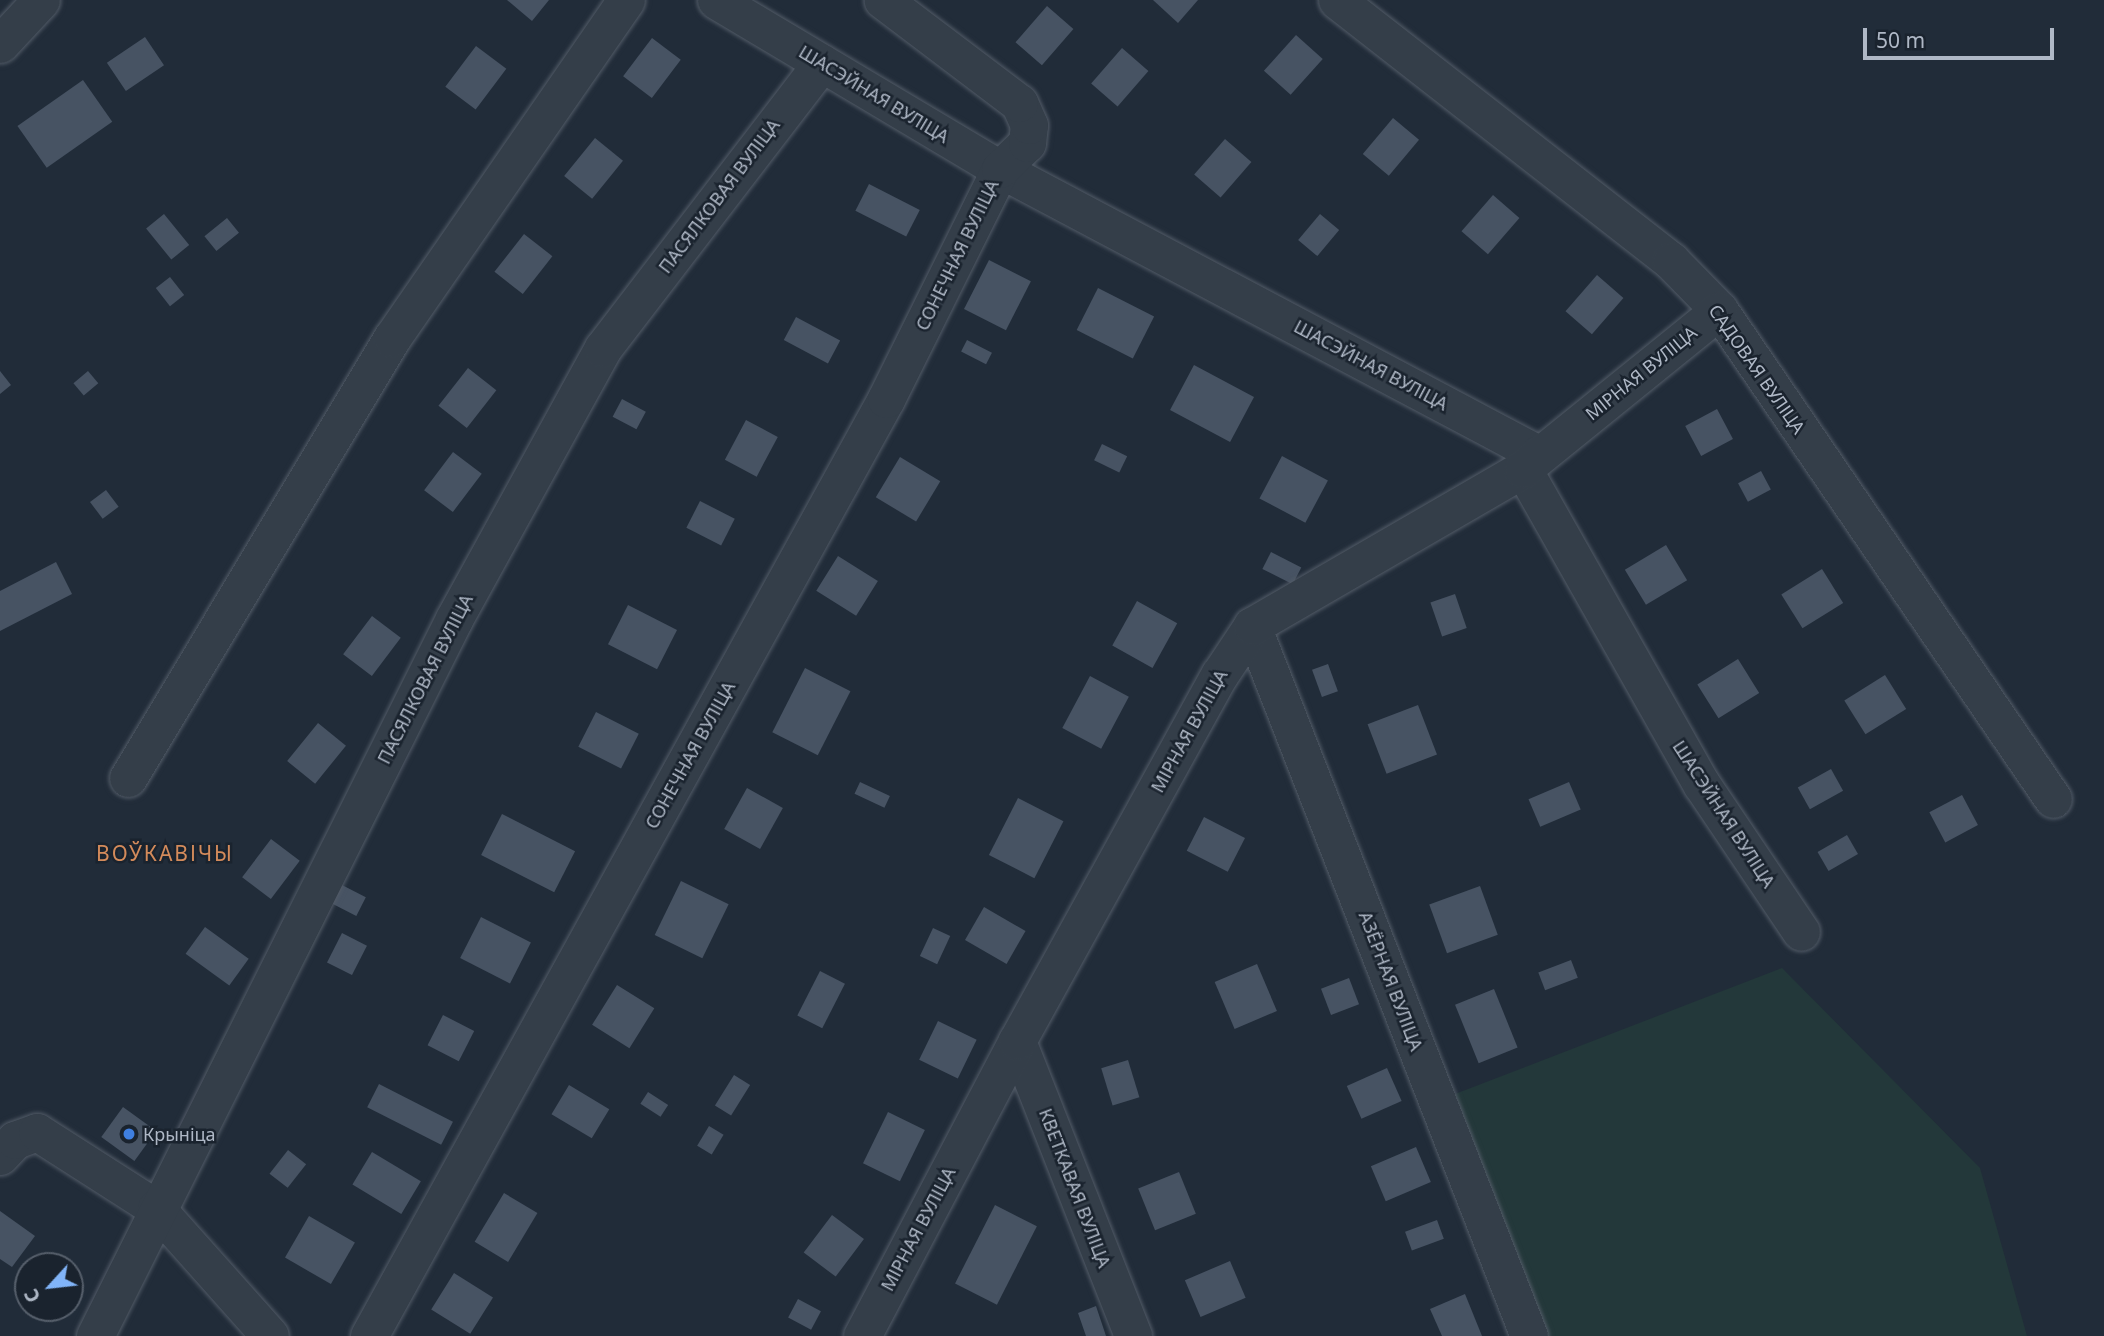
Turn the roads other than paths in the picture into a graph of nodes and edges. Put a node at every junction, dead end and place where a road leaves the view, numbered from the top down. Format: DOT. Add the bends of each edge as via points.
graph roads {
  1 [pos="626,0"];
  2 [pos="716,0"];
  3 [pos="883,0"];
  4 [pos="1337,0"];
  5 [pos="39,1"];
  6 [pos="0,44"];
  7 [pos="822,63"];
  8 [pos="1000,169"];
  9 [pos="1718,310"];
  10 [pos="1523,469"];
  11 [pos="1252,626"];
  12 [pos="128,778"];
  13 [pos="2053,799"];
  14 [pos="1801,932"];
  15 [pos="1017,1041"];
  16 [pos="0,1156"];
  17 [pos="156,1208"];
  18 [pos="95,1336"];
  19 [pos="270,1336"];
  20 [pos="369,1336"];
  21 [pos="862,1336"];
  22 [pos="1133,1336"];
  23 [pos="1529,1336"];
  1 -- 12 [label="street" via="392,338"];
  2 -- 7 [label="street, ШАСЭЙНАЯ ВУЛІЦА"];
  3 -- 8 [label="street, СОНЕЧНАЯ ВУЛІЦА" via="1019,103 1028,125 1027,143"];
  4 -- 9 [label="street, САДОВАЯ ВУЛІЦА" via="1671,261"];
  5 -- 6 [label="street"];
  7 -- 8 [label="street, ШАСЭЙНАЯ ВУЛІЦА"];
  7 -- 17 [label="street, ПАСЯЛКОВАЯ ВУЛІЦА" via="603,348 454,619"];
  8 -- 10 [label="street, ШАСЭЙНАЯ ВУЛІЦА" via="1538,454"];
  8 -- 20 [label="street, СОНЕЧНАЯ ВУЛІЦА" via="886,399"];
  9 -- 10 [label="street, МІРНАЯ ВУЛІЦА"];
  9 -- 13 [label="street, САДОВАЯ ВУЛІЦА"];
  10 -- 11 [label="street, МІРНАЯ ВУЛІЦА"];
  10 -- 14 [label="street, ШАСЭЙНАЯ ВУЛІЦА" via="1702,785"];
  11 -- 15 [label="street, МІРНАЯ ВУЛІЦА" via="1220,674"];
  11 -- 23 [label="street, АЗЁРНАЯ ВУЛІЦА"];
  15 -- 21 [label="street, МІРНАЯ ВУЛІЦА"];
  15 -- 22 [label="street, КВЕТКАВАЯ ВУЛІЦА"];
  16 -- 17 [label="street" via="15,1140 37,1132"];
  17 -- 18 [label="street, ПАСЯЛКОВАЯ ВУЛІЦА"];
  17 -- 19 [label="street"];
}
